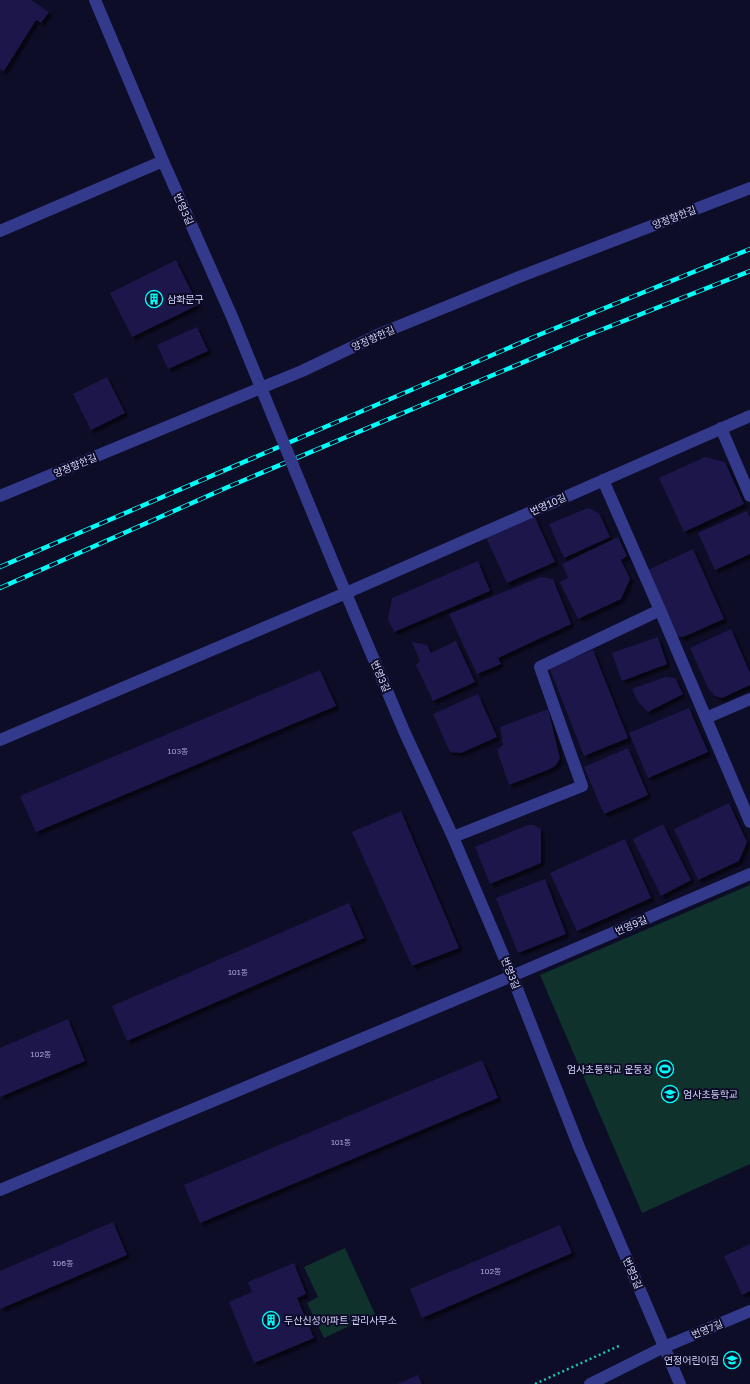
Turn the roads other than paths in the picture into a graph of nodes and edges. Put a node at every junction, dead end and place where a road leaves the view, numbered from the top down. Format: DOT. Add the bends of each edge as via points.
graph roads {
  1 [pos="95,0"];
  2 [pos="163,161"];
  3 [pos="750,188"];
  4 [pos="0,231"];
  5 [pos="261,388"];
  6 [pos="750,416"];
  7 [pos="721,428"];
  8 [pos="603,480"];
  9 [pos="0,496"];
  10 [pos="750,496"];
  11 [pos="346,593"];
  12 [pos="660,610"];
  13 [pos="750,699"];
  14 [pos="706,718"];
  15 [pos="0,740"];
  16 [pos="750,822"];
  17 [pos="453,837"];
  18 [pos="750,874"];
  19 [pos="512,976"];
  20 [pos="0,1190"];
  21 [pos="750,1311"];
  22 [pos="664,1347"];
  23 [pos="590,1384"];
  24 [pos="680,1384"];
  1 -- 2 [label="street, 번영3길"];
  2 -- 4 [label="street"];
  2 -- 5 [label="street, 번영3길"];
  3 -- 5 [label="street, 양정향한길" via="382,333"];
  5 -- 9 [label="street, 양정향한길"];
  5 -- 11 [label="street, 번영3길, bridge"];
  6 -- 7 [label="street, 번영10길"];
  7 -- 8 [label="street, 번영10길"];
  7 -- 10 [label="street"];
  8 -- 11 [label="street, 번영10길"];
  8 -- 12 [label="street"];
  11 -- 15 [label="street, 번영10길"];
  11 -- 17 [label="street, 번영3길" via="404,731"];
  12 -- 14 [label="street"];
  12 -- 17 [label="street" via="540,667 582,786"];
  13 -- 14 [label="street"];
  14 -- 16 [label="street"];
  17 -- 19 [label="street, 번영3길"];
  18 -- 19 [label="street, 번영9길"];
  19 -- 20 [label="street, 번영9길"];
  19 -- 22 [label="street, 번영3길" via="579,1147"];
  21 -- 22 [label="street, 번영7길"];
  22 -- 23 [label="street, 번영7길"];
  22 -- 24 [label="street, 번영3길"];
}
